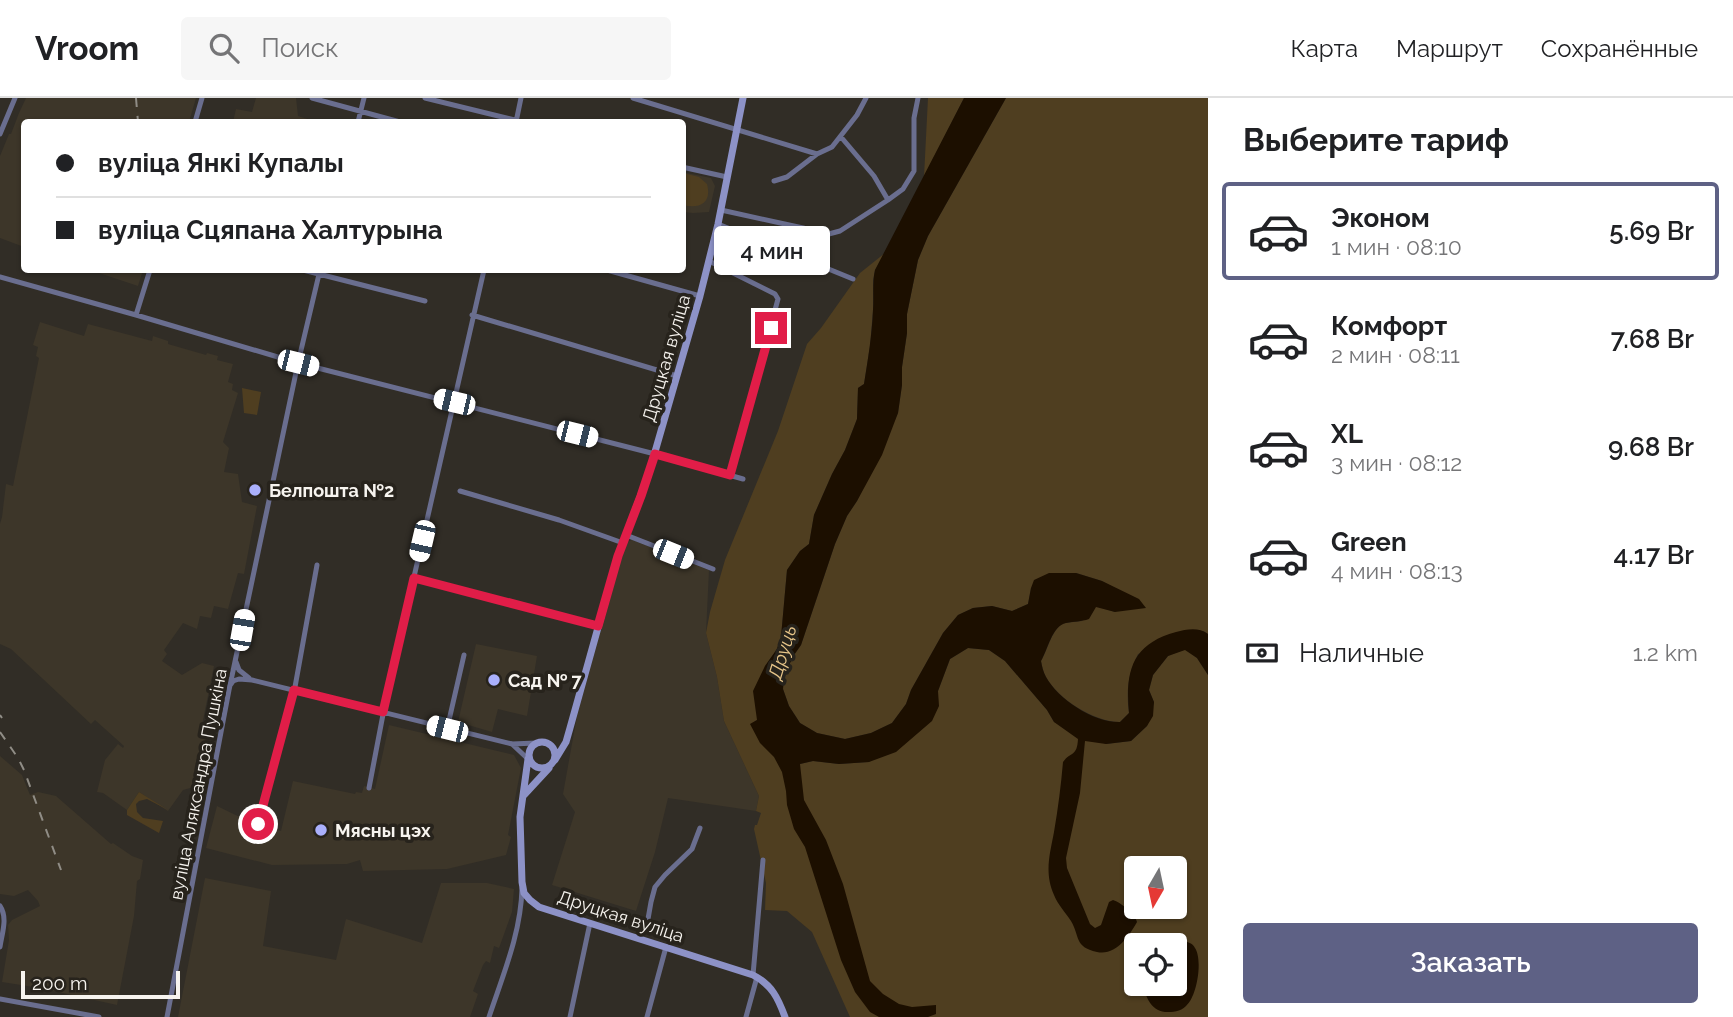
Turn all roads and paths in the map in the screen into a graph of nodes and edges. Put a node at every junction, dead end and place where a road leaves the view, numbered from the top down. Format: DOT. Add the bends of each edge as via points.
graph roads {
  1 [pos="15,98"];
  2 [pos="202,98"];
  3 [pos="312,98"];
  4 [pos="364,98"];
  5 [pos="425,98"];
  6 [pos="521,98"];
  7 [pos="633,98"];
  8 [pos="743,98"];
  9 [pos="866,98"];
  10 [pos="918,98"];
  11 [pos="361,113"];
  12 [pos="196,119"];
  13 [pos="359,119"];
  14 [pos="387,119"];
  15 [pos="506,119"];
  16 [pos="518,119"];
  17 [pos="737,129"];
  18 [pos="0,134"];
  19 [pos="841,137"];
  20 [pos="817,154"];
  21 [pos="686,168"];
  22 [pos="727,177"];
  23 [pos="774,181"];
  24 [pos="888,200"];
  25 [pos="721,210"];
  26 [pos="718,224"];
  27 [pos="820,234"];
  28 [pos="814,250"];
  29 [pos="709,261"];
  30 [pos="148,273"];
  31 [pos="320,273"];
  32 [pos="324,273"];
  33 [pos="483,273"];
  34 [pos="618,273"];
  35 [pos="0,277"];
  36 [pos="853,279"];
  37 [pos="700,296"];
  38 [pos="425,301"];
  39 [pos="136,315"];
  40 [pos="472,315"];
  41 [pos="298,363"];
  42 [pos="677,376"];
  43 [pos="454,402"];
  44 [pos="655,454"];
  45 [pos="730,475"];
  46 [pos="743,478"];
  47 [pos="460,491"];
  48 [pos="625,539"];
  49 [pos="317,565"];
  50 [pos="713,569"];
  51 [pos="414,578"];
  52 [pos="598,626"];
  53 [pos="464,655"];
  54 [pos="236,662"];
  55 [pos="252,680"];
  56 [pos="229,690"];
  57 [pos="294,690"];
  58 [pos="383,712"];
  59 [pos="447,729"];
  60 [pos="566,742"];
  61 [pos="536,743"];
  62 [pos="547,743"];
  63 [pos="512,744"];
  64 [pos="528,759"];
  65 [pos="554,762"];
  66 [pos="369,788"];
  67 [pos="523,795"];
  68 [pos="258,824"];
  69 [pos="700,828"];
  70 [pos="762,860"];
  71 [pos="522,882"];
  72 [pos="0,906"];
  73 [pos="590,923"];
  74 [pos="639,938"];
  75 [pos="0,947"];
  76 [pos="666,947"];
  77 [pos="755,976"];
  78 [pos="0,999"];
  79 [pos="61,1014"];
  80 [pos="99,1017"];
  81 [pos="167,1017"];
  82 [pos="489,1017"];
  83 [pos="570,1017"];
  84 [pos="647,1017"];
  85 [pos="746,1017"];
  86 [pos="785,1017"];
  1 -- 18 [label="street"];
  2 -- 12 [label="street"];
  3 -- 11 [label="street"];
  4 -- 11 [label="street"];
  5 -- 15 [label="street"];
  6 -- 16 [label="street"];
  7 -- 17 [label="street"];
  8 -- 17 [label="main road, Друцкая вуліца"];
  9 -- 19 [label="street"];
  10 -- 24 [label="street" via="914,171 903,189"];
  11 -- 13 [label="street"];
  11 -- 14 [label="street"];
  17 -- 20 [label="street"];
  17 -- 22 [label="main road, Друцкая вуліца"];
  19 -- 20 [label="street"];
  19 -- 24 [label="street"];
  20 -- 23 [label="street" via="787,177"];
  21 -- 22 [label="street"];
  22 -- 25 [label="main road, Друцкая вуліца"];
  24 -- 27 [label="street" via="840,231"];
  25 -- 26 [label="main road, Друцкая вуліца"];
  25 -- 27 [label="street"];
  26 -- 29 [label="main road, Друцкая вуліца"];
  26 -- 36 [label="street"];
  27 -- 28 [label="street"];
  29 -- 37 [label="main road, Друцкая вуліца"];
  29 -- 45 [label="street" via="775,294 778,302"];
  30 -- 39 [label="street"];
  31 -- 41 [label="street, вуліца Аляксандра Пушкіна"];
  32 -- 38 [label="street"];
  33 -- 40 [label="street"];
  34 -- 37 [label="street"];
  35 -- 39 [label="street"];
  37 -- 42 [label="main road, Друцкая вуліца"];
  39 -- 41 [label="street"];
  40 -- 42 [label="street"];
  40 -- 43 [label="street"];
  41 -- 43 [label="street"];
  41 -- 54 [label="street, вуліца Аляксандра Пушкіна"];
  42 -- 44 [label="main road, Друцкая вуліца"];
  43 -- 44 [label="street"];
  43 -- 51 [label="street"];
  44 -- 45 [label="street"];
  44 -- 48 [label="main road, Друцкая вуліца"];
  45 -- 46 [label="street"];
  47 -- 48 [label="street"];
  48 -- 50 [label="street"];
  48 -- 52 [label="main road, Друцкая вуліца"];
  49 -- 57 [label="street"];
  51 -- 52 [label="street"];
  51 -- 58 [label="street"];
  52 -- 60 [label="main road, Друцкая вуліца"];
  53 -- 59 [label="street"];
  54 -- 55 [label="street"];
  54 -- 56 [label="street, вуліца Аляксандра Пушкіна"];
  55 -- 56 [label="street" via="233,681"];
  55 -- 57 [label="street"];
  56 -- 81 [label="street, вуліца Аляксандра Пушкіна"];
  57 -- 58 [label="street"];
  57 -- 68 [label="street"];
  58 -- 59 [label="street"];
  58 -- 66 [label="street"];
  59 -- 63 [label="street"];
  60 -- 62 [label="main road"];
  60 -- 65 [label="main road, Друцкая вуліца"];
  61 -- 62 [label="main road"];
  61 -- 63 [label="street"];
  61 -- 64 [label="main road" via="528,750"];
  62 -- 65 [label="main road" via="554,748"];
  63 -- 64 [label="street"];
  64 -- 65 [label="main road" via="540,768"];
  64 -- 67 [label="main road"];
  65 -- 67 [label="main road, Друцкая вуліца"];
  67 -- 71 [label="main road"];
  69 -- 74 [label="street" via="692,849 655,887"];
  70 -- 77 [label="street"];
  71 -- 73 [label="main road, Друцкая вуліца" via="527,896 539,907"];
  71 -- 82 [label="street" via="517,930"];
  72 -- 75 [label="street" via="5,919"];
  73 -- 74 [label="main road, Друцкая вуліца"];
  73 -- 83 [label="street"];
  74 -- 76 [label="main road, Друцкая вуліца"];
  76 -- 77 [label="main road, Друцкая вуліца"];
  76 -- 84 [label="street"];
  77 -- 85 [label="street"];
  77 -- 86 [label="main road" via="776,995"];
  78 -- 79 [label="street"];
  79 -- 80 [label="street"];
}
